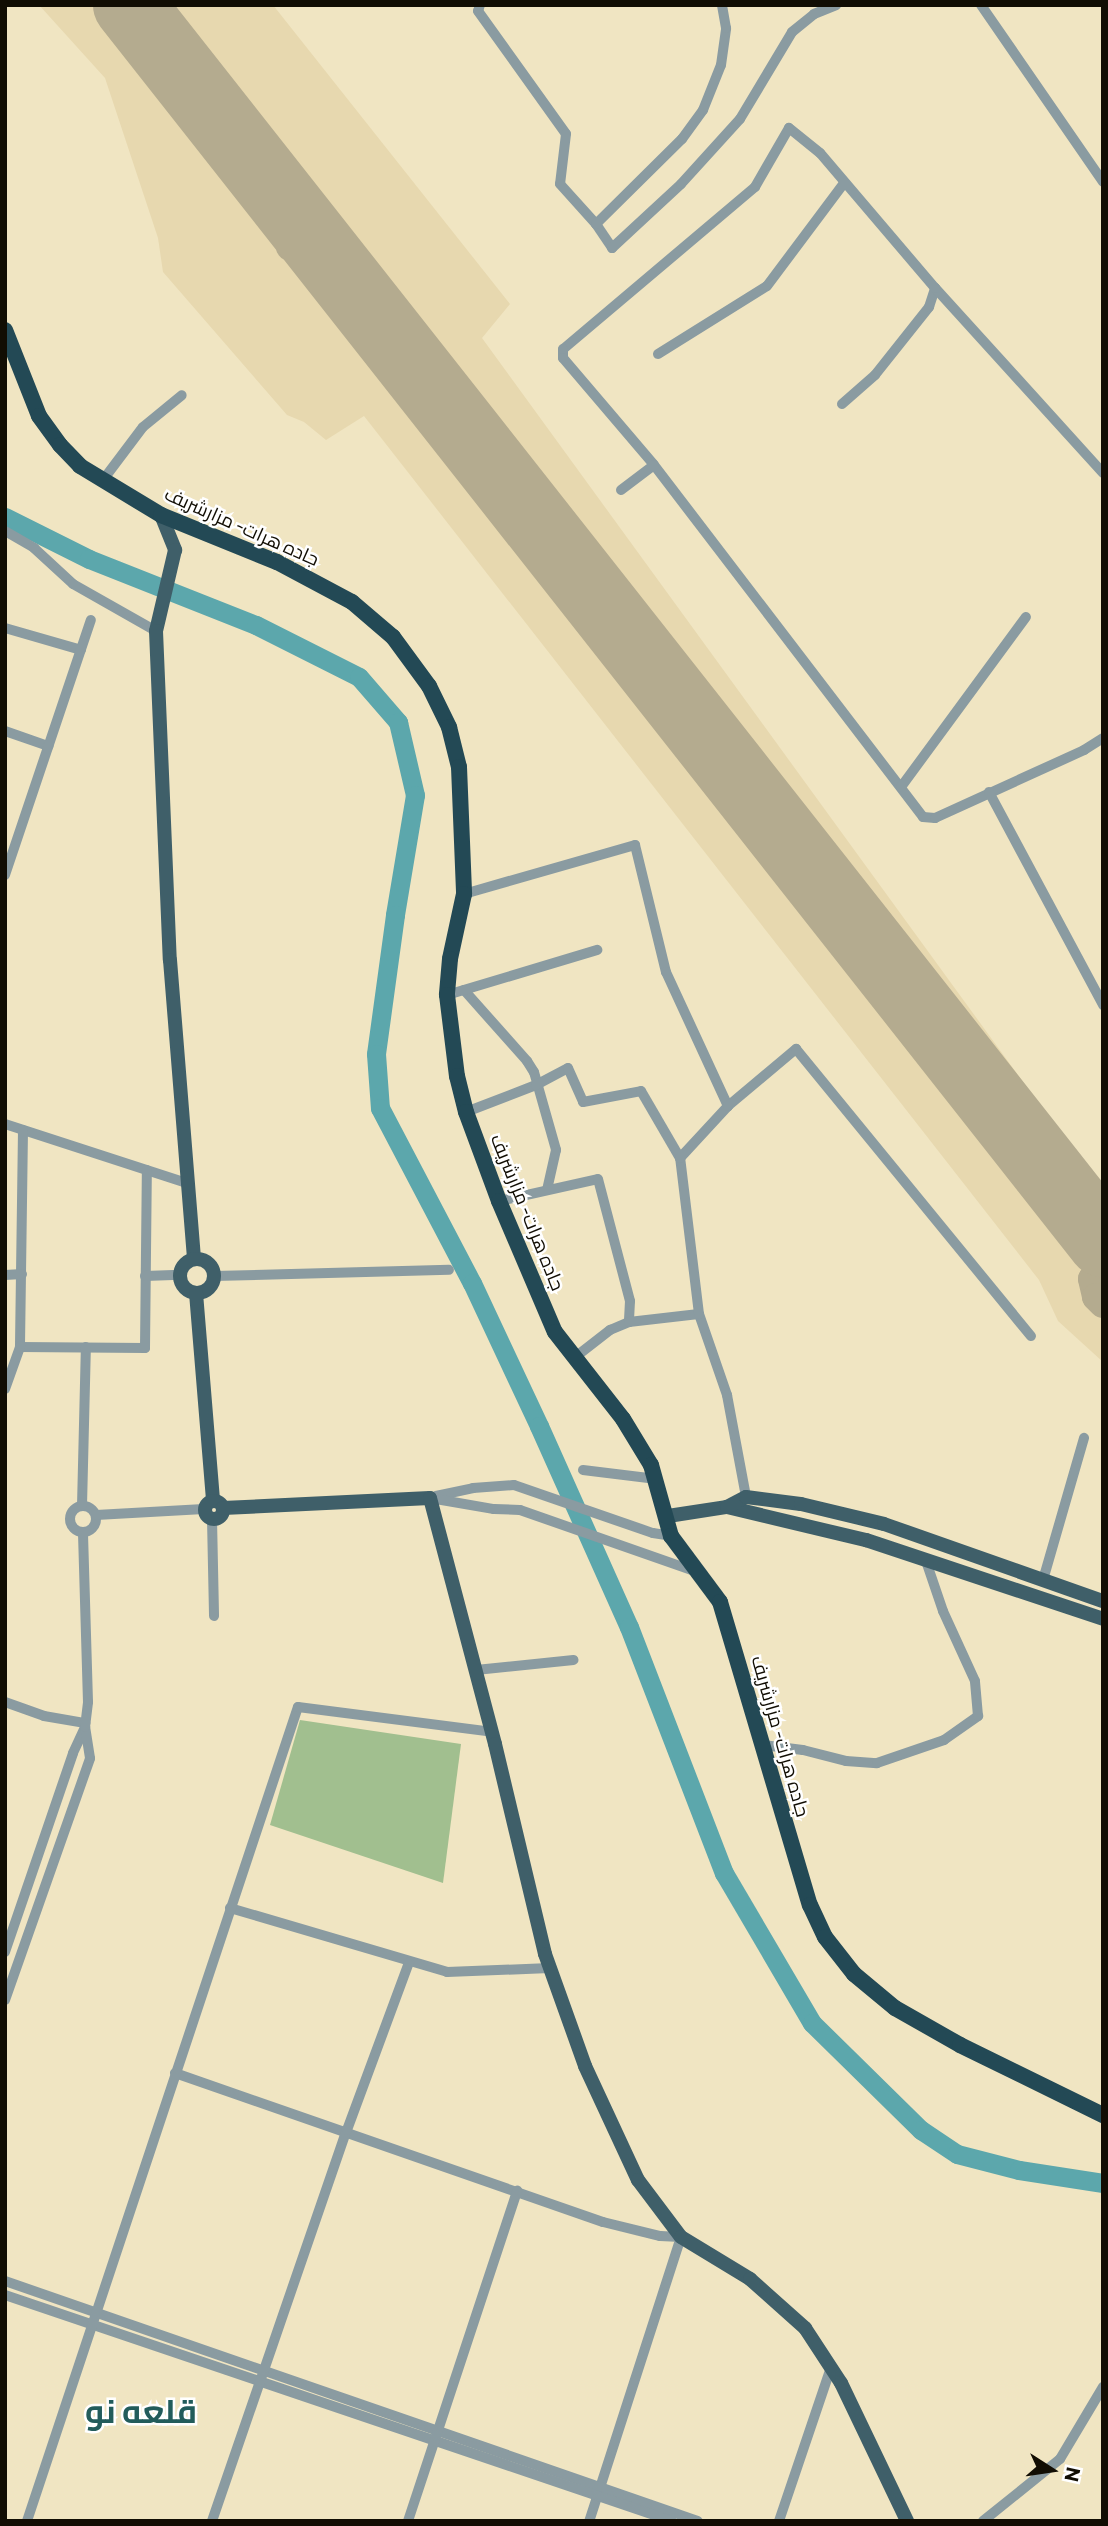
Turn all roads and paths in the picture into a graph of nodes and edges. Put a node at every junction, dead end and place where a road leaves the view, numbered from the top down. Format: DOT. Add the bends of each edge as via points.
graph roads {
  1 [pos="480,5"];
  2 [pos="722,5"];
  3 [pos="836,5"];
  4 [pos="981,5"];
  5 [pos="844,183"];
  6 [pos="1103,183"];
  7 [pos="596,224"];
  8 [pos="936,288"];
  9 [pos="5,330"];
  10 [pos="658,354"];
  11 [pos="182,394"];
  12 [pos="842,404"];
  13 [pos="654,465"];
  14 [pos="1103,472"];
  15 [pos="103,480"];
  16 [pos="621,490"];
  17 [pos="161,515"];
  18 [pos="5,531"];
  19 [pos="1026,617"];
  20 [pos="91,620"];
  21 [pos="5,628"];
  22 [pos="156,631"];
  23 [pos="81,650"];
  24 [pos="5,732"];
  25 [pos="1103,738"];
  26 [pos="48,746"];
  27 [pos="901,787"];
  28 [pos="989,792"];
  29 [pos="5,875"];
  30 [pos="464,894"];
  31 [pos="597,950"];
  32 [pos="464,990"];
  33 [pos="447,995"];
  34 [pos="1103,1006"];
  35 [pos="536,1085"];
  36 [pos="728,1106"];
  37 [pos="466,1112"];
  38 [pos="5,1124"];
  39 [pos="23,1130"];
  40 [pos="680,1158"];
  41 [pos="147,1170"];
  42 [pos="187,1183"];
  43 [pos="548,1190"];
  44 [pos="499,1201"];
  45 [pos="194,1259"];
  46 [pos="449,1270"];
  47 [pos="22,1274"];
  48 [pos="5,1275"];
  49 [pos="180,1275"];
  50 [pos="145,1276"];
  51 [pos="214,1276"];
  52 [pos="195,1293"];
  53 [pos="699,1314"];
  54 [pos="629,1322"];
  55 [pos="1031,1336"];
  56 [pos="86,1347"];
  57 [pos="20,1348"];
  58 [pos="574,1359"];
  59 [pos="5,1389"];
  60 [pos="1083,1438"];
  61 [pos="583,1470"];
  62 [pos="656,1479"];
  63 [pos="746,1497"];
  64 [pos="430,1498"];
  65 [pos="82,1506"];
  66 [pos="727,1507"];
  67 [pos="213,1509"];
  68 [pos="96,1515"];
  69 [pos="668,1516"];
  70 [pos="83,1533"];
  71 [pos="671,1536"];
  72 [pos="925,1558"];
  73 [pos="996,1563"];
  74 [pos="696,1573"];
  75 [pos="989,1580"];
  76 [pos="1043,1580"];
  77 [pos="1103,1601"];
  78 [pos="214,1616"];
  79 [pos="1103,1619"];
  80 [pos="573,1660"];
  81 [pos="476,1670"];
  82 [pos="5,1702"];
  83 [pos="85,1725"];
  84 [pos="492,1732"];
  85 [pos="763,1745"];
  86 [pos="40,1849"];
  87 [pos="57,1854"];
  88 [pos="230,1908"];
  89 [pos="9,1932"];
  90 [pos="27,1938"];
  91 [pos="5,1952"];
  92 [pos="409,1962"];
  93 [pos="550,1968"];
  94 [pos="5,2000"];
  95 [pos="174,2073"];
  96 [pos="1103,2115"];
  97 [pos="346,2130"];
  98 [pos="517,2191"];
  99 [pos="681,2237"];
  100 [pos="5,2281"];
  101 [pos="5,2295"];
  102 [pos="96,2313"];
  103 [pos="92,2326"];
  104 [pos="831,2367"];
  105 [pos="265,2371"];
  106 [pos="260,2383"];
  107 [pos="1103,2387"];
  108 [pos="436,2437"];
  109 [pos="598,2491"];
  110 [pos="27,2521"];
  111 [pos="212,2521"];
  112 [pos="408,2521"];
  113 [pos="589,2521"];
  114 [pos="672,2521"];
  115 [pos="698,2521"];
  116 [pos="779,2521"];
  117 [pos="906,2521"];
  118 [pos="983,2521"];
  1 -- 7 [label="street" via="478,11 566,134 560,184"];
  2 -- 7 [label="street" via="726,29 721,65 703,110 682,139"];
  3 -- 7 [label="street" via="814,14 792,32 740,119 681,184 612,248"];
  4 -- 6 [label="street"];
  5 -- 8 [label="street"];
  5 -- 10 [label="street" via="767,286"];
  5 -- 13 [label="street" via="820,153 789,128 755,187 563,349 563,358"];
  8 -- 12 [label="street" via="929,307 875,375"];
  8 -- 14 [label="street"];
  9 -- 15 [label="highway, جاده هرات- مزارشریف" via="39,416 66,452"];
  11 -- 15 [label="street" via="143,427"];
  13 -- 16 [label="street"];
  13 -- 27 [label="street"];
  15 -- 17 [label="highway, جاده هرات- مزارشریف"];
  17 -- 22 [label="main road" via="175,550"];
  17 -- 30 [label="highway, جاده هرات- مزارشریف" via="277,562 342,596 393,637 429,686 449,727 459,767"];
  18 -- 22 [label="street" via="34,548 73,584"];
  19 -- 27 [label="street"];
  20 -- 23 [label="street"];
  21 -- 23 [label="street"];
  22 -- 42 [label="main road" via="170,960"];
  23 -- 26 [label="street"];
  24 -- 26 [label="street"];
  25 -- 28 [label="street"];
  26 -- 29 [label="street"];
  27 -- 28 [label="street" via="929,819"];
  28 -- 34 [label="street"];
  30 -- 33 [label="highway, جاده هرات- مزارشریف"];
  30 -- 36 [label="street" via="635,845 666,972"];
  31 -- 32 [label="street"];
  32 -- 33 [label="street"];
  32 -- 35 [label="street" via="527,1061"];
  33 -- 37 [label="highway, جاده هرات- مزارشریف"];
  35 -- 37 [label="street"];
  35 -- 40 [label="street" via="568,1068 583,1102 641,1091"];
  35 -- 43 [label="street" via="556,1150"];
  36 -- 40 [label="street"];
  36 -- 55 [label="street" via="791,1051 801,1051"];
  37 -- 44 [label="highway, جاده هرات- مزارشریف"];
  38 -- 39 [label="street"];
  39 -- 41 [label="street"];
  39 -- 47 [label="street"];
  40 -- 53 [label="street"];
  41 -- 42 [label="street"];
  41 -- 50 [label="street"];
  42 -- 45 [label="main road"];
  43 -- 44 [label="street"];
  43 -- 54 [label="street" via="593,1178 600,1182 630,1301"];
  44 -- 58 [label="highway, جاده هرات- مزارشریف" via="555,1332"];
  45 -- 49 [label="main road" via="184,1265"];
  45 -- 51 [label="main road" via="205,1261"];
  46 -- 51 [label="street"];
  47 -- 48 [label="street"];
  47 -- 57 [label="street"];
  49 -- 50 [label="street"];
  49 -- 52 [label="main road" via="182,1285"];
  50 -- 56 [label="street" via="145,1348"];
  51 -- 52 [label="main road" via="210,1287"];
  52 -- 67 [label="main road"];
  53 -- 54 [label="street"];
  53 -- 63 [label="street" via="727,1395"];
  54 -- 58 [label="street" via="610,1330"];
  56 -- 57 [label="street"];
  56 -- 65 [label="street"];
  57 -- 59 [label="street"];
  58 -- 62 [label="highway, جاده هرات- مزارشریف" via="623,1419"];
  60 -- 76 [label="street"];
  61 -- 62 [label="street"];
  62 -- 69 [label="highway, جاده هرات- مزارشریف"];
  63 -- 66 [label="main road"];
  63 -- 73 [label="main road" via="801,1504 884,1524"];
  64 -- 67 [label="main road"];
  64 -- 71 [label="street" via="514,1485"];
  64 -- 74 [label="street" via="520,1510"];
  64 -- 81 [label="main road"];
  65 -- 68 [label="street"];
  65 -- 70 [label="street" via="70,1517 72,1526"];
  66 -- 69 [label="main road"];
  66 -- 72 [label="main road"];
  67 -- 68 [label="street"];
  67 -- 78 [label="street"];
  68 -- 70 [label="street" via="95,1525"];
  69 -- 71 [label="highway, جاده هرات- مزارشریف"];
  70 -- 83 [label="street"];
  71 -- 74 [label="highway, جاده هرات- مزارشریف"];
  72 -- 75 [label="main road"];
  72 -- 85 [label="street" via="975,1681 978,1716 944,1740 877,1763"];
  73 -- 75 [label="main road"];
  73 -- 76 [label="main road"];
  74 -- 85 [label="highway, جاده هرات- مزارشریف" via="720,1601"];
  75 -- 79 [label="main road"];
  76 -- 77 [label="main road"];
  80 -- 81 [label="street"];
  81 -- 84 [label="main road"];
  82 -- 83 [label="street"];
  83 -- 86 [label="street"];
  83 -- 87 [label="street" via="90,1758"];
  84 -- 88 [label="street" via="298,1707"];
  84 -- 93 [label="main road"];
  85 -- 96 [label="highway, جاده هرات- مزارشریف" via="810,1905 825,1937 854,1974 895,2008 949,2039"];
  86 -- 87 [label="street"];
  86 -- 89 [label="street"];
  87 -- 90 [label="street"];
  88 -- 92 [label="street"];
  88 -- 95 [label="street"];
  89 -- 90 [label="street"];
  89 -- 91 [label="street"];
  90 -- 94 [label="street"];
  92 -- 93 [label="street" via="447,1972"];
  92 -- 97 [label="street"];
  93 -- 99 [label="main road" via="585,2066 638,2180"];
  95 -- 97 [label="street"];
  95 -- 102 [label="street"];
  97 -- 98 [label="street"];
  97 -- 105 [label="street"];
  98 -- 99 [label="street" via="603,2222"];
  98 -- 108 [label="street"];
  99 -- 104 [label="main road" via="750,2279 805,2329"];
  99 -- 109 [label="street"];
  100 -- 102 [label="street"];
  101 -- 103 [label="street"];
  102 -- 103 [label="street"];
  102 -- 105 [label="street"];
  103 -- 106 [label="street"];
  103 -- 110 [label="street"];
  104 -- 116 [label="street"];
  104 -- 117 [label="main road"];
  105 -- 106 [label="street"];
  105 -- 108 [label="street"];
  106 -- 108 [label="street"];
  106 -- 111 [label="street"];
  107 -- 118 [label="street" via="1060,2459"];
  108 -- 109 [label="street"];
  108 -- 112 [label="street"];
  109 -- 113 [label="street"];
  109 -- 114 [label="street"];
  109 -- 115 [label="street"];
}
